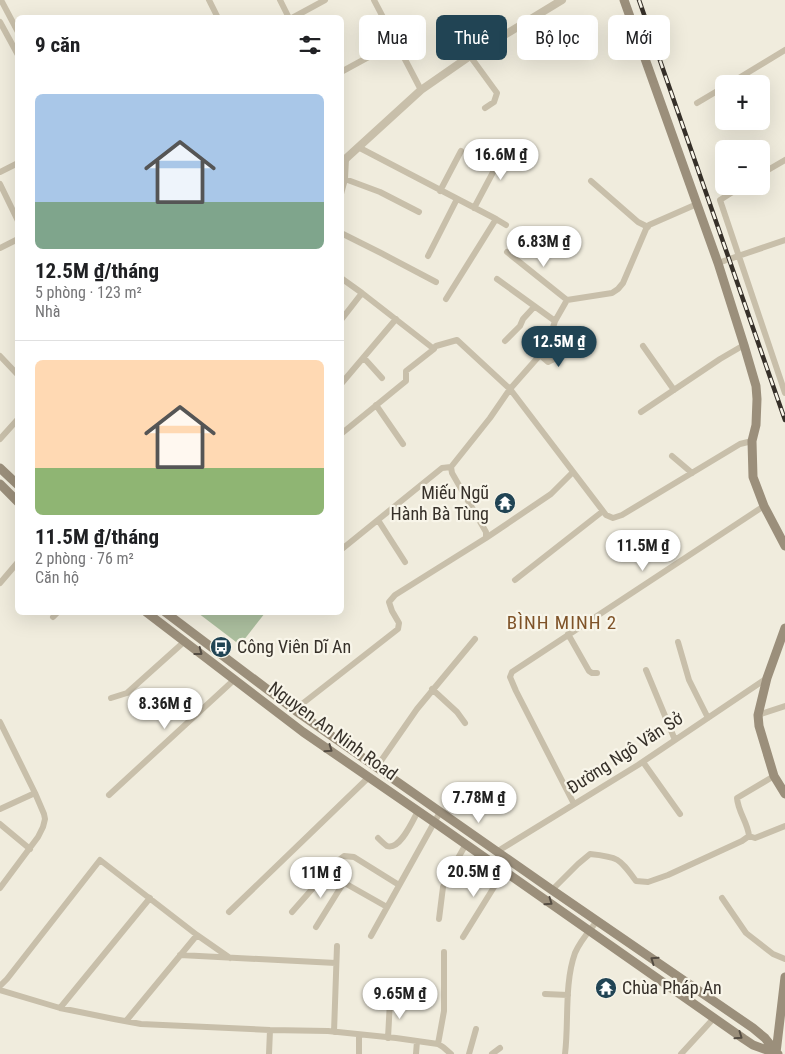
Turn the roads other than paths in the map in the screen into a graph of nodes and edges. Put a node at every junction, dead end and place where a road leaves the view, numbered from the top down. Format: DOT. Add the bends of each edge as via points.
graph roads {
  1 [pos="1,0"];
  2 [pos="209,0"];
  3 [pos="280,0"];
  4 [pos="325,0"];
  5 [pos="374,0"];
  6 [pos="562,0"];
  7 [pos="624,0"];
  8 [pos="216,15"];
  9 [pos="288,15"];
  10 [pos="296,15"];
  11 [pos="382,15"];
  12 [pos="0,22"];
  13 [pos="15,26"];
  14 [pos="507,33"];
  15 [pos="15,50"];
  16 [pos="785,50"];
  17 [pos="363,60"];
  18 [pos="405,60"];
  19 [pos="464,60"];
  20 [pos="473,60"];
  21 [pos="344,70"];
  22 [pos="744,75"];
  23 [pos="421,90"];
  24 [pos="715,92"];
  25 [pos="697,103"];
  26 [pos="485,108"];
  27 [pos="508,144"];
  28 [pos="358,147"];
  29 [pos="461,151"];
  30 [pos="344,160"];
  31 [pos="785,160"];
  32 [pos="15,164"];
  33 [pos="770,169"];
  34 [pos="344,170"];
  35 [pos="0,172"];
  36 [pos="345,179"];
  37 [pos="591,181"];
  38 [pos="344,183"];
  39 [pos="0,184"];
  40 [pos="440,191"];
  41 [pos="728,195"];
  42 [pos="457,199"];
  43 [pos="697,204"];
  44 [pos="474,208"];
  45 [pos="419,212"];
  46 [pos="15,215"];
  47 [pos="496,220"];
  48 [pos="506,225"];
  49 [pos="648,227"];
  50 [pos="344,234"];
  51 [pos="15,240"];
  52 [pos="785,240"];
  53 [pos="0,248"];
  54 [pos="507,252"];
  55 [pos="428,256"];
  56 [pos="739,256"];
  57 [pos="718,263"];
  58 [pos="496,279"];
  59 [pos="344,280"];
  60 [pos="436,282"];
  61 [pos="362,293"];
  62 [pos="446,298"];
  63 [pos="567,300"];
  64 [pos="534,307"];
  65 [pos="344,316"];
  66 [pos="396,319"];
  67 [pos="555,321"];
  68 [pos="505,341"];
  69 [pos="744,345"];
  70 [pos="436,346"];
  71 [pos="582,346"];
  72 [pos="643,346"];
  73 [pos="540,355"];
  74 [pos="0,356"];
  75 [pos="364,358"];
  76 [pos="15,372"];
  77 [pos="382,378"];
  78 [pos="344,381"];
  79 [pos="510,388"];
  80 [pos="674,390"];
  81 [pos="785,393"];
  82 [pos="376,405"];
  83 [pos="641,412"];
  84 [pos="15,422"];
  85 [pos="344,432"];
  86 [pos="0,439"];
  87 [pos="752,441"];
  88 [pos="403,444"];
  89 [pos="672,456"];
  90 [pos="451,467"];
  91 [pos="0,468"];
  92 [pos="573,472"];
  93 [pos="692,473"];
  94 [pos="15,482"];
  95 [pos="0,484"];
  96 [pos="15,499"];
  97 [pos="764,506"];
  98 [pos="603,511"];
  99 [pos="378,520"];
  100 [pos="486,538"];
  101 [pos="785,546"];
  102 [pos="344,547"];
  103 [pos="405,562"];
  104 [pos="15,566"];
  105 [pos="515,580"];
  106 [pos="0,584"];
  107 [pos="150,615"];
  108 [pos="170,615"];
  109 [pos="785,628"];
  110 [pos="568,634"];
  111 [pos="475,639"];
  112 [pos="185,641"];
  113 [pos="678,642"];
  114 [pos="646,670"];
  115 [pos="598,673"];
  116 [pos="767,678"];
  117 [pos="235,679"];
  118 [pos="432,689"];
  119 [pos="111,698"];
  120 [pos="785,706"];
  121 [pos="296,711"];
  122 [pos="758,715"];
  123 [pos="708,718"];
  124 [pos="288,721"];
  125 [pos="0,722"];
  126 [pos="466,723"];
  127 [pos="675,740"];
  128 [pos="643,762"];
  129 [pos="376,768"];
  130 [pos="774,776"];
  131 [pos="369,778"];
  132 [pos="784,791"];
  133 [pos="35,793"];
  134 [pos="109,795"];
  135 [pos="574,804"];
  136 [pos="0,809"];
  137 [pos="418,811"];
  138 [pos="440,812"];
  139 [pos="680,814"];
  140 [pos="434,822"];
  141 [pos="0,824"];
  142 [pos="785,826"];
  143 [pos="749,836"];
  144 [pos="378,838"];
  145 [pos="466,844"];
  146 [pos="30,849"];
  147 [pos="498,851"];
  148 [pos="504,871"];
  149 [pos="327,873"];
  150 [pos="344,882"];
  151 [pos="399,885"];
  152 [pos="0,888"];
  153 [pos="552,890"];
  154 [pos="150,898"];
  155 [pos="722,898"];
  156 [pos="387,907"];
  157 [pos="229,912"];
  158 [pos="292,912"];
  159 [pos="439,919"];
  160 [pos="597,921"];
  161 [pos="316,927"];
  162 [pos="589,931"];
  163 [pos="197,935"];
  164 [pos="371,936"];
  165 [pos="463,937"];
  166 [pos="336,946"];
  167 [pos="444,952"];
  168 [pos="180,955"];
  169 [pos="230,958"];
  170 [pos="785,959"];
  171 [pos="336,963"];
  172 [pos="785,977"];
  173 [pos="0,986"];
  174 [pos="0,990"];
  175 [pos="545,994"];
  176 [pos="568,996"];
  177 [pos="390,1001"];
  178 [pos="60,1008"];
  179 [pos="714,1018"];
  180 [pos="126,1021"];
  181 [pos="476,1029"];
  182 [pos="270,1030"];
  183 [pos="334,1032"];
  184 [pos="360,1035"];
  185 [pos="388,1038"];
  186 [pos="417,1041"];
  187 [pos="438,1044"];
  188 [pos="500,1048"];
  189 [pos="777,1053"];
  190 [pos="269,1054"];
  191 [pos="359,1054"];
  192 [pos="416,1054"];
  193 [pos="451,1054"];
  194 [pos="469,1054"];
  195 [pos="492,1054"];
  196 [pos="565,1054"];
  197 [pos="682,1054"];
  1 -- 13 [label="street"];
  2 -- 8 [label="street"];
  3 -- 9 [label="street"];
  4 -- 10 [label="street"];
  5 -- 11 [label="street"];
  6 -- 14 [label="street"];
  7 -- 43 [label="main road"];
  12 -- 15 [label="street"];
  16 -- 22 [label="street"];
  17 -- 21 [label="street"];
  18 -- 23 [label="street"];
  19 -- 23 [label="street"];
  20 -- 26 [label="street" via="497,93 494,102"];
  23 -- 28 [label="street"];
  24 -- 25 [label="street"];
  27 -- 44 [label="street"];
  28 -- 30 [label="street"];
  28 -- 40 [label="street"];
  29 -- 40 [label="street"];
  31 -- 33 [label="street"];
  32 -- 35 [label="street"];
  34 -- 36 [label="street"];
  36 -- 38 [label="street"];
  36 -- 45 [label="street"];
  37 -- 49 [label="street"];
  39 -- 46 [label="street"];
  40 -- 42 [label="street"];
  41 -- 56 [label="street" via="720,200"];
  42 -- 44 [label="street"];
  42 -- 55 [label="street"];
  43 -- 49 [label="street"];
  43 -- 57 [label="main road"];
  44 -- 47 [label="street"];
  47 -- 48 [label="street"];
  47 -- 62 [label="street"];
  49 -- 63 [label="street" via="618,289 612,293"];
  50 -- 60 [label="street"];
  51 -- 53 [label="street"];
  52 -- 56 [label="street"];
  54 -- 63 [label="street"];
  56 -- 57 [label="street"];
  56 -- 81 [label="street"];
  57 -- 69 [label="main road"];
  58 -- 64 [label="street"];
  59 -- 61 [label="street"];
  61 -- 65 [label="street"];
  61 -- 66 [label="street"];
  63 -- 67 [label="street"];
  64 -- 67 [label="street"];
  64 -- 68 [label="street"];
  66 -- 75 [label="street"];
  66 -- 82 [label="street" via="434,349 406,371 406,381"];
  67 -- 73 [label="street"];
  69 -- 80 [label="street"];
  69 -- 87 [label="main road" via="757,398"];
  70 -- 79 [label="street" via="457,340"];
  71 -- 73 [label="street" via="548,362"];
  72 -- 80 [label="street"];
  73 -- 79 [label="street"];
  74 -- 76 [label="street"];
  75 -- 77 [label="street"];
  75 -- 78 [label="street"];
  79 -- 90 [label="street"];
  79 -- 92 [label="street"];
  80 -- 83 [label="street"];
  82 -- 85 [label="street"];
  82 -- 88 [label="street"];
  84 -- 86 [label="street"];
  87 -- 93 [label="street" via="740,444"];
  87 -- 97 [label="main road" via="753,477"];
  89 -- 93 [label="street"];
  90 -- 99 [label="street" via="442,468"];
  90 -- 100 [label="street" via="486,532"];
  91 -- 94 [label="main road"];
  92 -- 98 [label="street"];
  92 -- 100 [label="street" via="551,494"];
  93 -- 98 [label="street" via="622,515 613,518"];
  95 -- 96 [label="main road"];
  97 -- 101 [label="main road"];
  97 -- 110 [label="street"];
  98 -- 105 [label="street"];
  99 -- 102 [label="street"];
  99 -- 103 [label="street"];
  100 -- 121 [label="street" via="395,595 389,602 399,622 398,629"];
  104 -- 106 [label="street"];
  107 -- 112 [label="main road, Nguyen An Ninh Road"];
  108 -- 121 [label="main road"];
  109 -- 116 [label="main road"];
  110 -- 115 [label="street" via="589,671"];
  110 -- 135 [label="street" via="512,672 510,677"];
  111 -- 118 [label="street"];
  112 -- 117 [label="main road, Nguyen An Ninh Road, one-way"];
  112 -- 119 [label="street" via="127,693"];
  113 -- 123 [label="street" via="689,680"];
  114 -- 127 [label="street"];
  116 -- 122 [label="main road"];
  116 -- 123 [label="street, Đường Ngô Văn Sở"];
  117 -- 124 [label="main road, Nguyen An Ninh Road"];
  117 -- 134 [label="street"];
  118 -- 126 [label="street"];
  118 -- 129 [label="street"];
  120 -- 122 [label="street"];
  121 -- 124 [label="main road"];
  121 -- 129 [label="main road"];
  122 -- 130 [label="main road"];
  123 -- 127 [label="street, Đường Ngô Văn Sở"];
  124 -- 131 [label="main road, Nguyen An Ninh Road, one-way"];
  125 -- 133 [label="street"];
  127 -- 128 [label="street, Đường Ngô Văn Sở"];
  128 -- 135 [label="street, Đường Ngô Văn Sở"];
  128 -- 139 [label="street"];
  129 -- 138 [label="main road"];
  130 -- 132 [label="main road"];
  130 -- 143 [label="street" via="736,798"];
  131 -- 137 [label="main road, Nguyen An Ninh Road"];
  131 -- 157 [label="street"];
  133 -- 136 [label="street"];
  133 -- 146 [label="street" via="45,819"];
  135 -- 147 [label="street, Đường Ngô Văn Sở"];
  137 -- 140 [label="main road, Nguyen An Ninh Road"];
  137 -- 144 [label="street" via="396,845 387,846"];
  138 -- 140 [label="street"];
  138 -- 147 [label="main road"];
  140 -- 145 [label="main road, Nguyen An Ninh Road"];
  140 -- 151 [label="street"];
  141 -- 146 [label="street"];
  142 -- 143 [label="street" via="755,838"];
  143 -- 153 [label="street" via="648,882 636,881 622,862 610,856 590,854"];
  145 -- 148 [label="main road, Nguyen An Ninh Road"];
  145 -- 159 [label="street" via="443,888"];
  146 -- 152 [label="street"];
  147 -- 153 [label="main road"];
  148 -- 162 [label="main road, Nguyen An Ninh Road, one-way"];
  148 -- 165 [label="street"];
  149 -- 150 [label="street"];
  149 -- 151 [label="street" via="344,856 354,857"];
  149 -- 158 [label="street"];
  150 -- 156 [label="street"];
  150 -- 161 [label="street"];
  151 -- 156 [label="street"];
  153 -- 160 [label="main road"];
  154 -- 163 [label="street"];
  154 -- 173 [label="street" via="100,860"];
  154 -- 178 [label="street"];
  155 -- 170 [label="street" via="746,933"];
  156 -- 164 [label="street"];
  160 -- 162 [label="street"];
  189 -- 160 [label="main road, one-way" via="753,1028"];
  162 -- 176 [label="street" via="575,953"];
  162 -- 179 [label="main road, Nguyen An Ninh Road"];
  163 -- 168 [label="street"];
  163 -- 169 [label="street"];
  166 -- 171 [label="street"];
  167 -- 187 [label="street" via="444,1011"];
  168 -- 169 [label="street"];
  168 -- 180 [label="street"];
  169 -- 171 [label="street"];
  171 -- 183 [label="street"];
  172 -- 189 [label="main road"];
  174 -- 178 [label="street"];
  175 -- 176 [label="street"];
  176 -- 196 [label="street"];
  177 -- 185 [label="street"];
  178 -- 180 [label="street"];
  179 -- 189 [label="main road, Nguyen An Ninh Road, one-way" via="753,1045"];
  179 -- 197 [label="street"];
  180 -- 182 [label="street"];
  181 -- 194 [label="street"];
  182 -- 183 [label="street"];
  182 -- 190 [label="street"];
  183 -- 184 [label="street"];
  184 -- 185 [label="street"];
  184 -- 191 [label="street"];
  185 -- 186 [label="street"];
  186 -- 187 [label="street"];
  186 -- 192 [label="street"];
  187 -- 193 [label="street"];
  188 -- 195 [label="street"];
}
